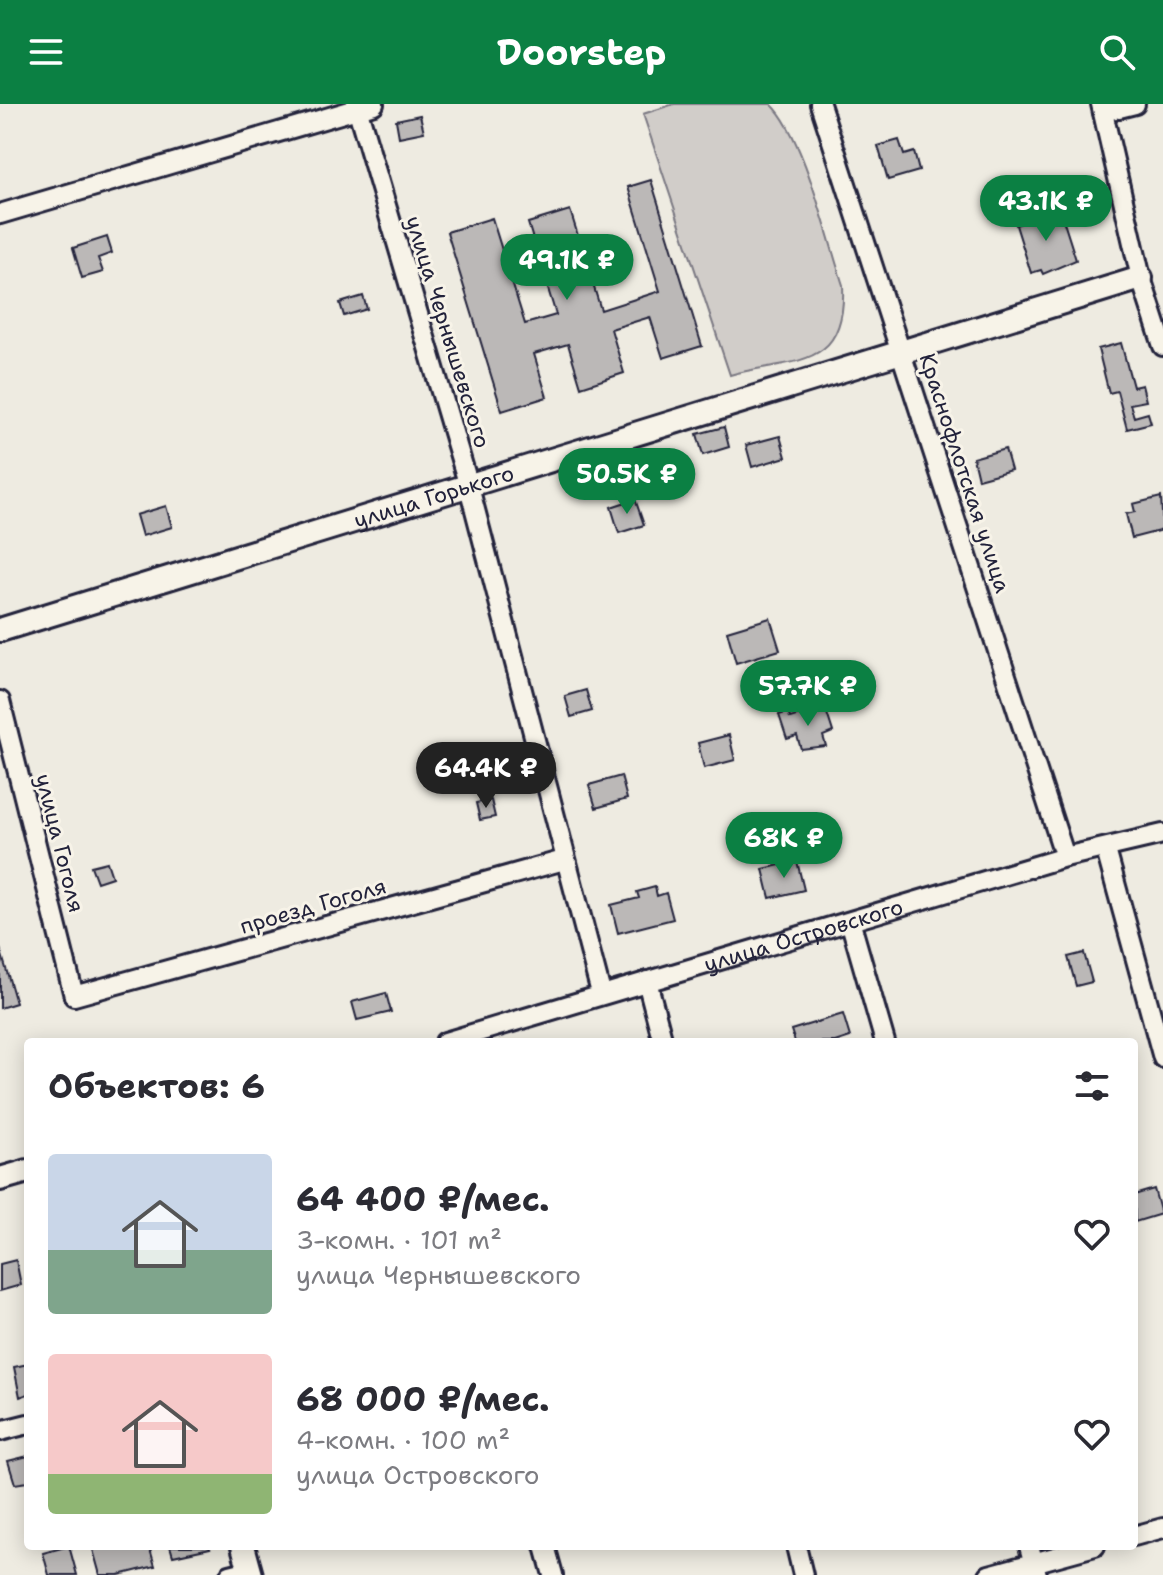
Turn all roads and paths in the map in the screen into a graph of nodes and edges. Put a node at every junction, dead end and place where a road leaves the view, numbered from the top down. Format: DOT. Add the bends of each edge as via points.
graph roads {
  1 [pos="820,104"];
  2 [pos="1135,104"];
  3 [pos="362,106"];
  4 [pos="1102,108"];
  5 [pos="0,214"];
  6 [pos="1141,278"];
  7 [pos="1163,346"];
  8 [pos="900,354"];
  9 [pos="468,483"];
  10 [pos="0,630"];
  11 [pos="0,701"];
  12 [pos="1163,834"];
  13 [pos="1106,850"];
  14 [pos="1065,857"];
  15 [pos="564,860"];
  16 [pos="851,924"];
  17 [pos="647,981"];
  18 [pos="601,993"];
  19 [pos="74,996"];
  20 [pos="458,1038"];
  21 [pos="662,1038"];
  22 [pos="884,1038"];
  23 [pos="1163,1058"];
  24 [pos="24,1172"];
  25 [pos="0,1179"];
  26 [pos="24,1425"];
  27 [pos="0,1431"];
  28 [pos="1163,1528"];
  29 [pos="1138,1535"];
  30 [pos="243,1550"];
  31 [pos="546,1550"];
  32 [pos="797,1550"];
  33 [pos="1079,1550"];
  34 [pos="1034,1561"];
  35 [pos="244,1573"];
  36 [pos="553,1575"];
  37 [pos="803,1575"];
  38 [pos="989,1575"];
  1 -- 8 [label="street, Краснофлотская улица"];
  2 -- 4 [label="street"];
  3 -- 5 [label="street"];
  3 -- 9 [label="street, улица Чернышевского"];
  4 -- 6 [label="street"];
  6 -- 7 [label="street"];
  6 -- 8 [label="street, улица Горького"];
  8 -- 9 [label="street, улица Горького"];
  8 -- 14 [label="street, Краснофлотская улица"];
  9 -- 10 [label="street, улица Горького"];
  9 -- 15 [label="street, улица Чернышевского"];
  11 -- 19 [label="street, улица Гоголя"];
  12 -- 13 [label="street, улица Островского"];
  13 -- 14 [label="street, улица Островского"];
  13 -- 23 [label="street"];
  14 -- 16 [label="street, улица Островского"];
  15 -- 18 [label="street, улица Чернышевского"];
  15 -- 19 [label="street, проезд Гоголя"];
  16 -- 17 [label="street, улица Островского"];
  16 -- 22 [label="street"];
  17 -- 18 [label="street, улица Островского"];
  17 -- 21 [label="street"];
  18 -- 20 [label="street, улица Островского"];
  24 -- 25 [label="street"];
  26 -- 27 [label="street"];
  28 -- 29 [label="street"];
  30 -- 35 [label="street"];
  31 -- 36 [label="street"];
  32 -- 37 [label="street"];
  33 -- 34 [label="street"];
  34 -- 38 [label="street"];
}
